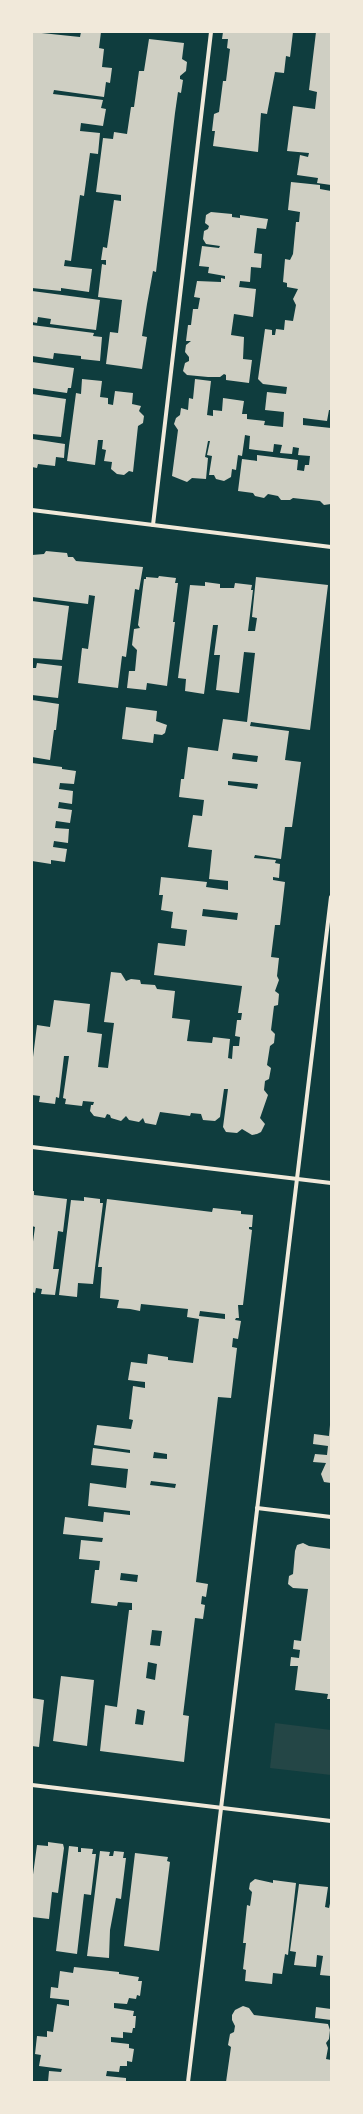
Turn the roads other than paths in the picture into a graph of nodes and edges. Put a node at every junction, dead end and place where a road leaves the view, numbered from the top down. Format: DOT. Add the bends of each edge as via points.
graph roads {
  1 [pos="211,32"];
  2 [pos="32,510"];
  3 [pos="153,525"];
  4 [pos="331,547"];
  5 [pos="331,897"];
  6 [pos="32,1147"];
  7 [pos="297,1180"];
  8 [pos="331,1183"];
  9 [pos="257,1508"];
  10 [pos="331,1517"];
  11 [pos="32,1785"];
  12 [pos="221,1808"];
  13 [pos="331,1821"];
  14 [pos="188,2082"];
  1 -- 3 [label="street"];
  2 -- 3 [label="street"];
  3 -- 4 [label="street"];
  5 -- 7 [label="street"];
  6 -- 7 [label="street"];
  7 -- 8 [label="street"];
  7 -- 9 [label="street"];
  9 -- 10 [label="street"];
  9 -- 12 [label="street"];
  11 -- 12 [label="street"];
  12 -- 13 [label="street"];
  12 -- 14 [label="street"];
}
